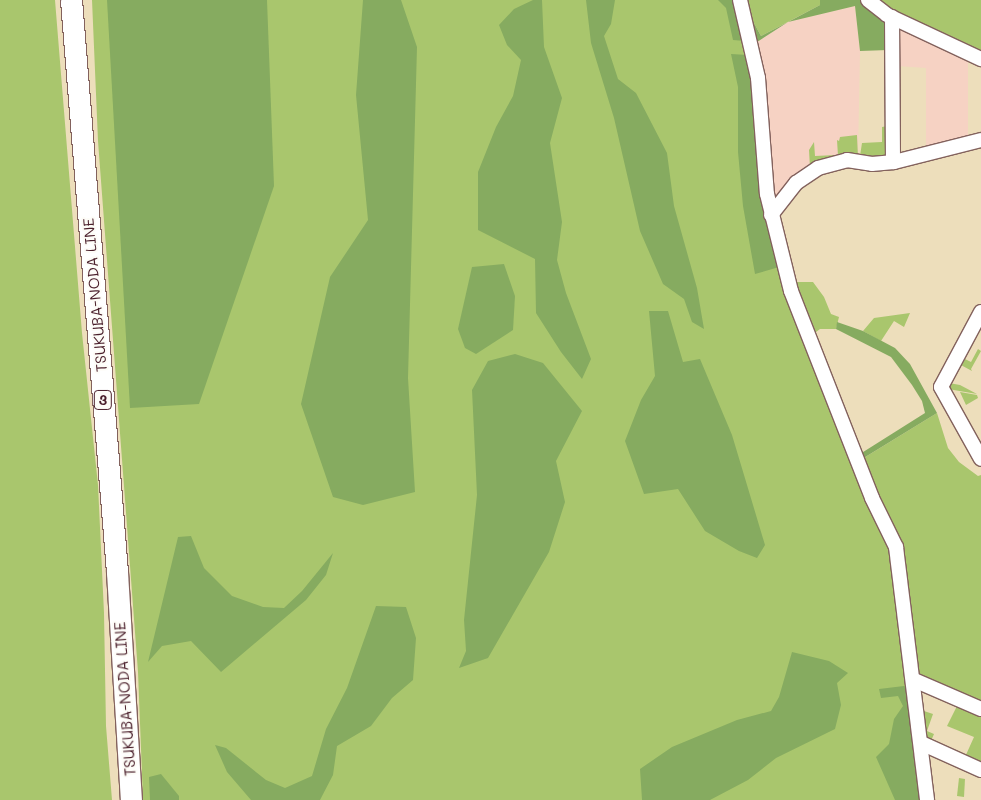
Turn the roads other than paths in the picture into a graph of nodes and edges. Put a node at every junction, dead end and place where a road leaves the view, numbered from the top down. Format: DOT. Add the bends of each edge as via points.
graph roads {
  1 [pos="71,0"];
  2 [pos="740,0"];
  3 [pos="868,0"];
  4 [pos="892,17"];
  5 [pos="981,59"];
  6 [pos="981,140"];
  7 [pos="893,162"];
  8 [pos="771,215"];
  9 [pos="981,312"];
  10 [pos="981,458"];
  11 [pos="914,680"];
  12 [pos="981,709"];
  13 [pos="921,743"];
  14 [pos="981,770"];
  15 [pos="131,800"];
  16 [pos="927,800"];
  1 -- 15 [label="main road, TSUKUBA-NODA LINE / 3" via="117,572"];
  2 -- 8 [label="street" via="758,78"];
  3 -- 4 [label="street"];
  4 -- 5 [label="street"];
  4 -- 7 [label="street"];
  6 -- 7 [label="street"];
  7 -- 8 [label="street" via="872,164 847,160 818,168 796,183"];
  8 -- 11 [label="street" via="791,290 815,355 872,498 896,547"];
  9 -- 10 [label="street" via="941,387"];
  11 -- 12 [label="street"];
  11 -- 13 [label="street"];
  13 -- 14 [label="street"];
  13 -- 16 [label="street"];
}
